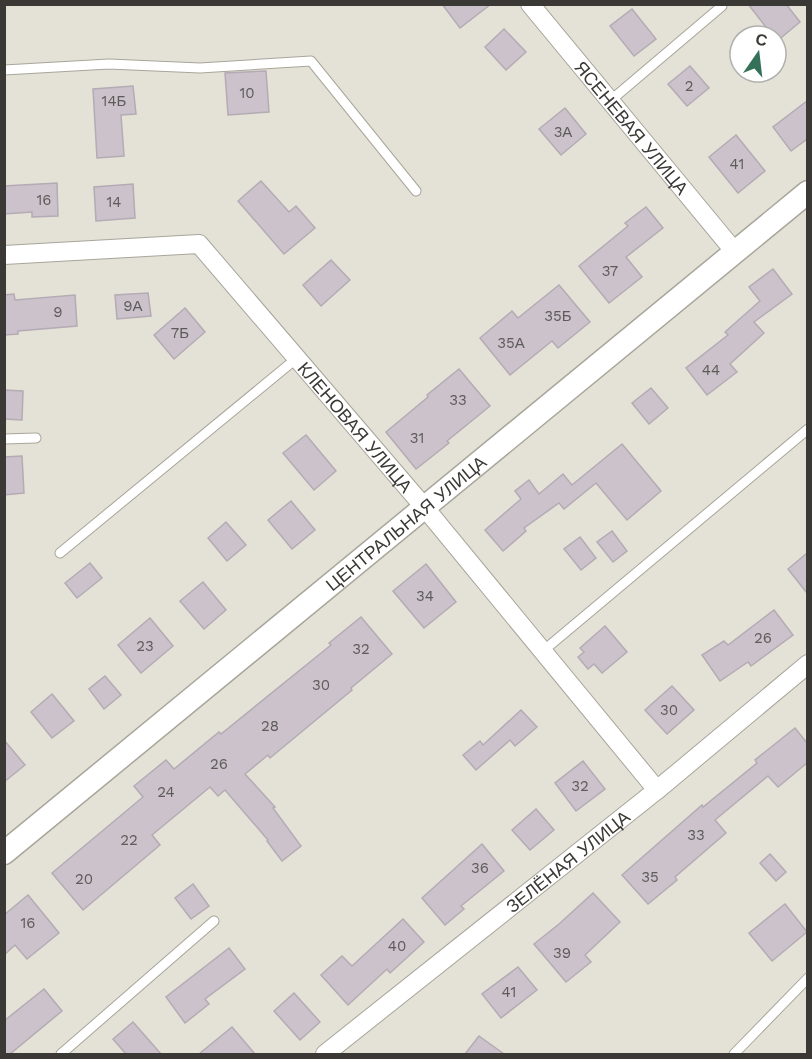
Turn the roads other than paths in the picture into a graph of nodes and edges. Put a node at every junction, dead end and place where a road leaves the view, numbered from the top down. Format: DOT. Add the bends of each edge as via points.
graph roads {
  1 [pos="530,4"];
  2 [pos="722,6"];
  3 [pos="4,70"];
  4 [pos="610,101"];
  5 [pos="416,190"];
  6 [pos="807,192"];
  7 [pos="735,252"];
  8 [pos="4,255"];
  9 [pos="297,358"];
  10 [pos="807,429"];
  11 [pos="36,438"];
  12 [pos="4,439"];
  13 [pos="425,508"];
  14 [pos="60,553"];
  15 [pos="543,651"];
  16 [pos="807,664"];
  17 [pos="657,790"];
  18 [pos="4,853"];
  19 [pos="214,921"];
  20 [pos="807,978"];
  21 [pos="61,1054"];
  22 [pos="325,1054"];
  23 [pos="734,1054"];
  1 -- 4 [label="street, ЯСЕНЕВАЯ УЛИЦА"];
  2 -- 4 [label="lane"];
  3 -- 5 [label="lane" via="109,64 201,68 311,61"];
  4 -- 7 [label="street, ЯСЕНЕВАЯ УЛИЦА"];
  6 -- 7 [label="street, ЦЕНТРАЛЬНАЯ УЛИЦА"];
  7 -- 13 [label="street, ЦЕНТРАЛЬНАЯ УЛИЦА"];
  8 -- 9 [label="street, КЛЕНОВАЯ УЛИЦА" via="199,244"];
  9 -- 13 [label="street, КЛЕНОВАЯ УЛИЦА"];
  9 -- 14 [label="lane"];
  10 -- 15 [label="lane"];
  11 -- 12 [label="lane"];
  13 -- 15 [label="street, КЛЕНОВАЯ УЛИЦА"];
  13 -- 18 [label="street, ЦЕНТРАЛЬНАЯ УЛИЦА"];
  15 -- 17 [label="street, КЛЕНОВАЯ УЛИЦА"];
  16 -- 17 [label="street, ЗЕЛЁНАЯ УЛИЦА"];
  17 -- 22 [label="street, ЗЕЛЁНАЯ УЛИЦА"];
  19 -- 21 [label="lane"];
  20 -- 23 [label="lane"];
}
